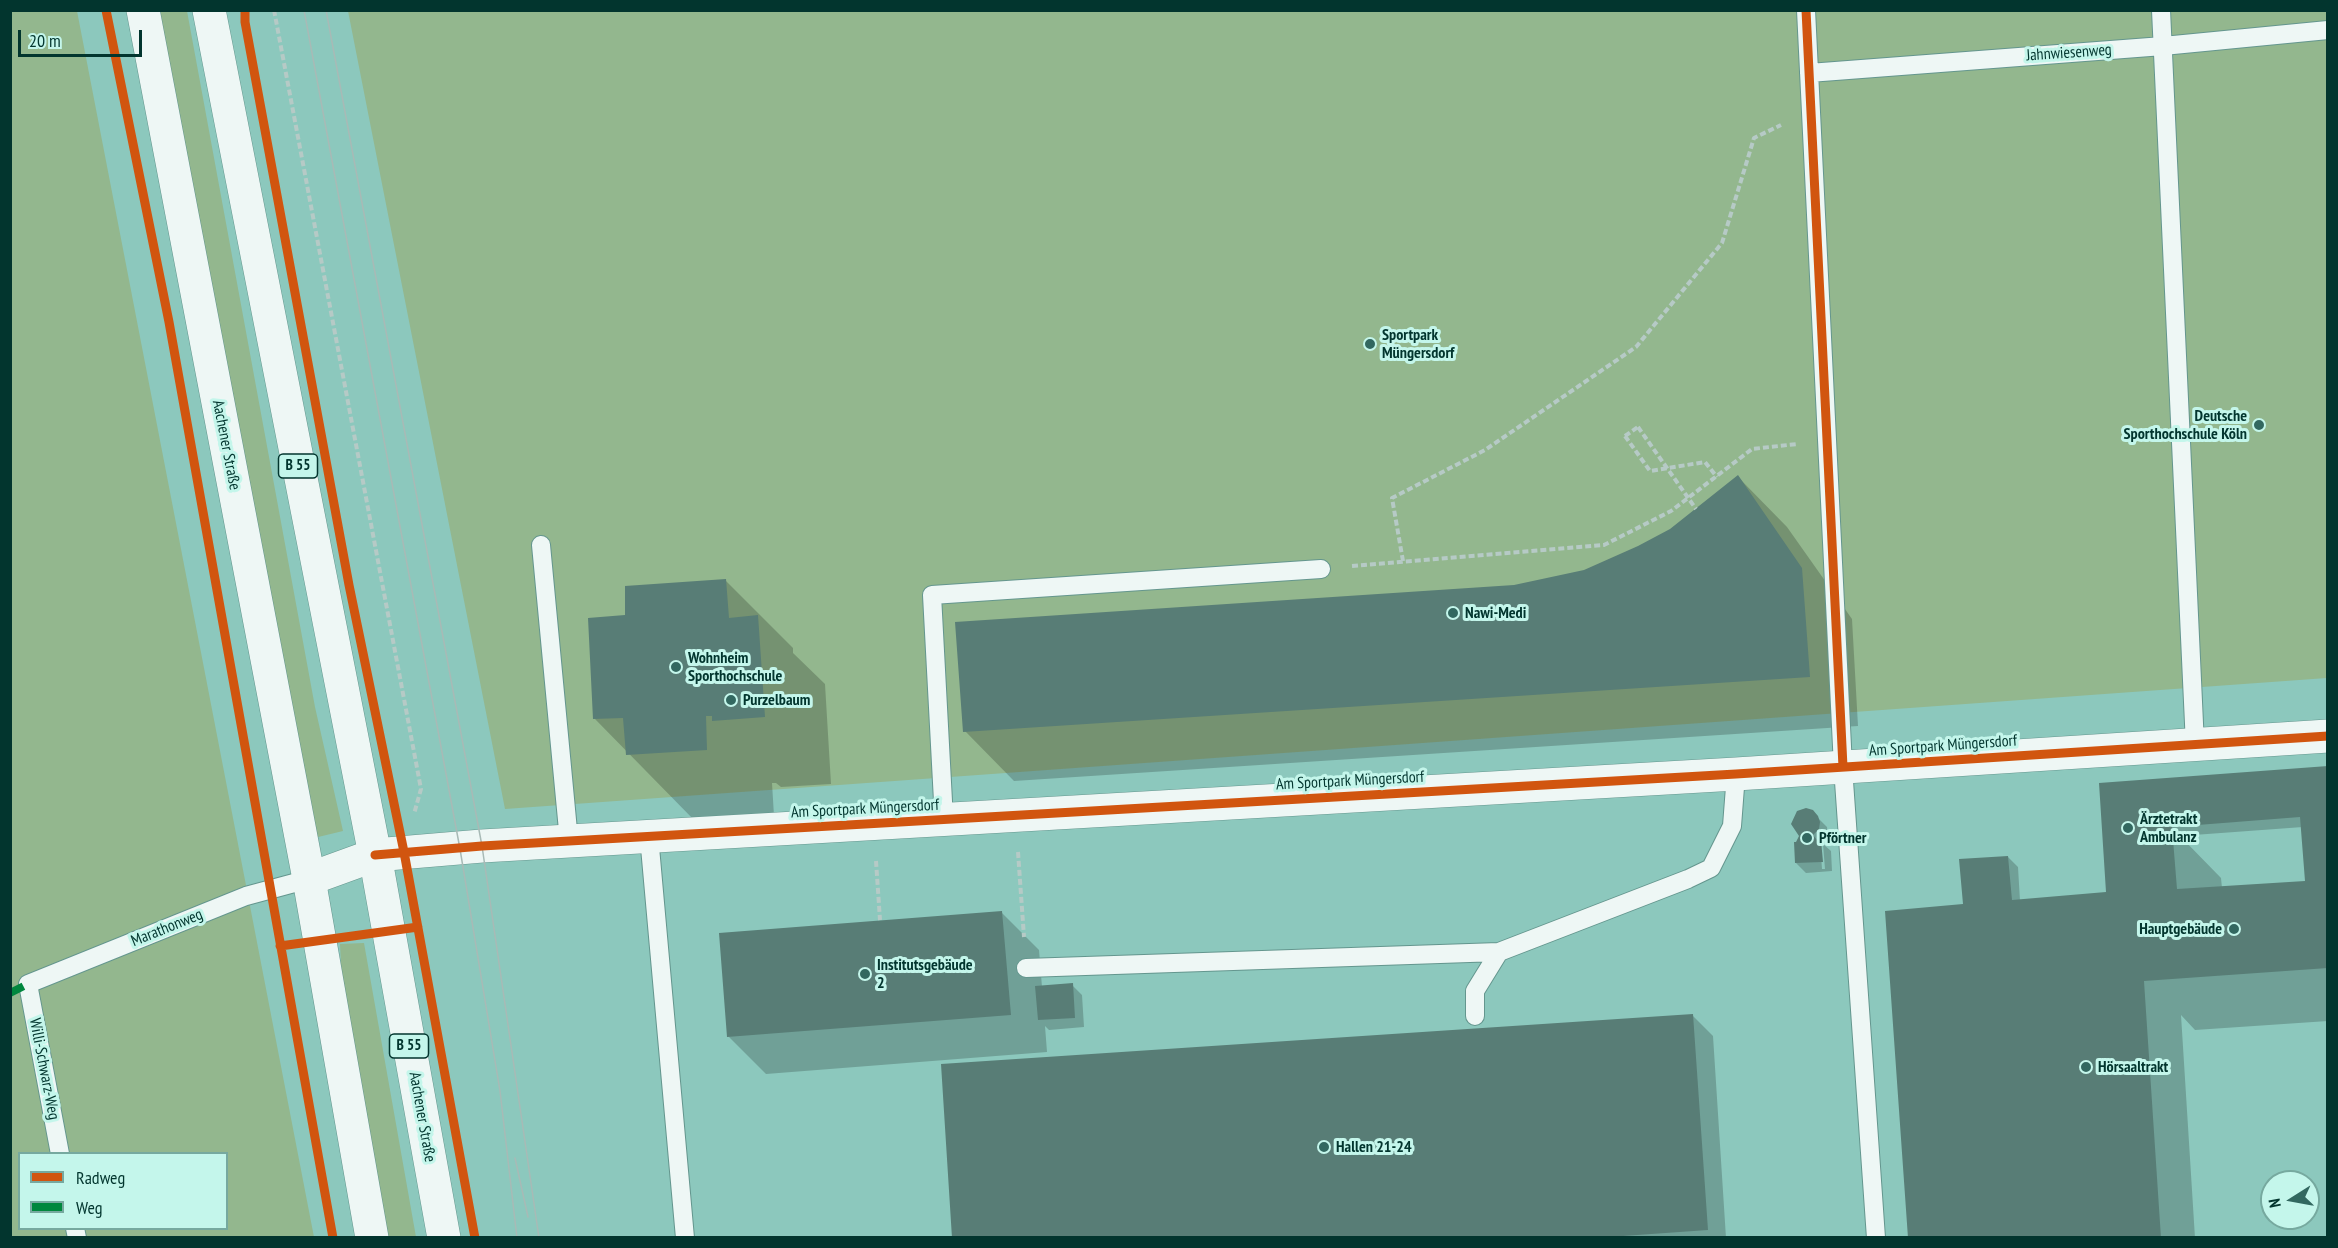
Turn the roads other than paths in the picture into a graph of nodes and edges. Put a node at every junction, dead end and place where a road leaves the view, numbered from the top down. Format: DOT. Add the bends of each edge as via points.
graph roads {
  1 [pos="144,10"];
  2 [pos="209,10"];
  3 [pos="1806,10"];
  4 [pos="2161,10"];
  5 [pos="2328,30"];
  6 [pos="2163,46"];
  7 [pos="1809,73"];
  8 [pos="541,545"];
  9 [pos="1321,568"];
  10 [pos="2328,736"];
  11 [pos="2195,745"];
  12 [pos="1843,767"];
  13 [pos="1736,774"];
  14 [pos="929,820"];
  15 [pos="649,836"];
  16 [pos="569,841"];
  17 [pos="389,854"];
  18 [pos="309,879"];
  19 [pos="1499,952"];
  20 [pos="1026,968"];
  21 [pos="28,984"];
  22 [pos="1474,1016"];
  23 [pos="60,1152"];
  24 [pos="372,1238"];
  25 [pos="444,1238"];
  26 [pos="685,1238"];
  27 [pos="1876,1238"];
  1 -- 18 [label="main road, Aachener Straße"];
  2 -- 17 [label="main road, Aachener Straße / B 55"];
  3 -- 7 [label="lane"];
  4 -- 6 [label="lane"];
  5 -- 6 [label="lane, Jahnwiesenweg"];
  6 -- 7 [label="lane, Jahnwiesenweg"];
  6 -- 11 [label="lane"];
  7 -- 12 [label="lane"];
  8 -- 16 [label="lane"];
  9 -- 14 [label="lane" via="932,595"];
  10 -- 11 [label="main road, Am Sportpark Müngersdorf"];
  11 -- 12 [label="main road, Am Sportpark Müngersdorf"];
  12 -- 13 [label="main road, Am Sportpark Müngersdorf"];
  12 -- 27 [label="lane"];
  13 -- 14 [label="main road, Am Sportpark Müngersdorf"];
  13 -- 19 [label="lane" via="1732,826 1711,868"];
  14 -- 15 [label="main road, Am Sportpark Müngersdorf"];
  15 -- 16 [label="main road, Am Sportpark Müngersdorf"];
  15 -- 26 [label="lane"];
  16 -- 17 [label="main road, Am Sportpark Müngersdorf"];
  17 -- 18 [label="main road"];
  17 -- 25 [label="main road, Aachener Straße / B 55"];
  18 -- 21 [label="lane, Marathonweg" via="246,896"];
  18 -- 24 [label="main road, Aachener Straße"];
  19 -- 20 [label="lane"];
  19 -- 22 [label="lane" via="1474,991"];
  21 -- 23 [label="lane, Willi-Schwarz-Weg"];
}
